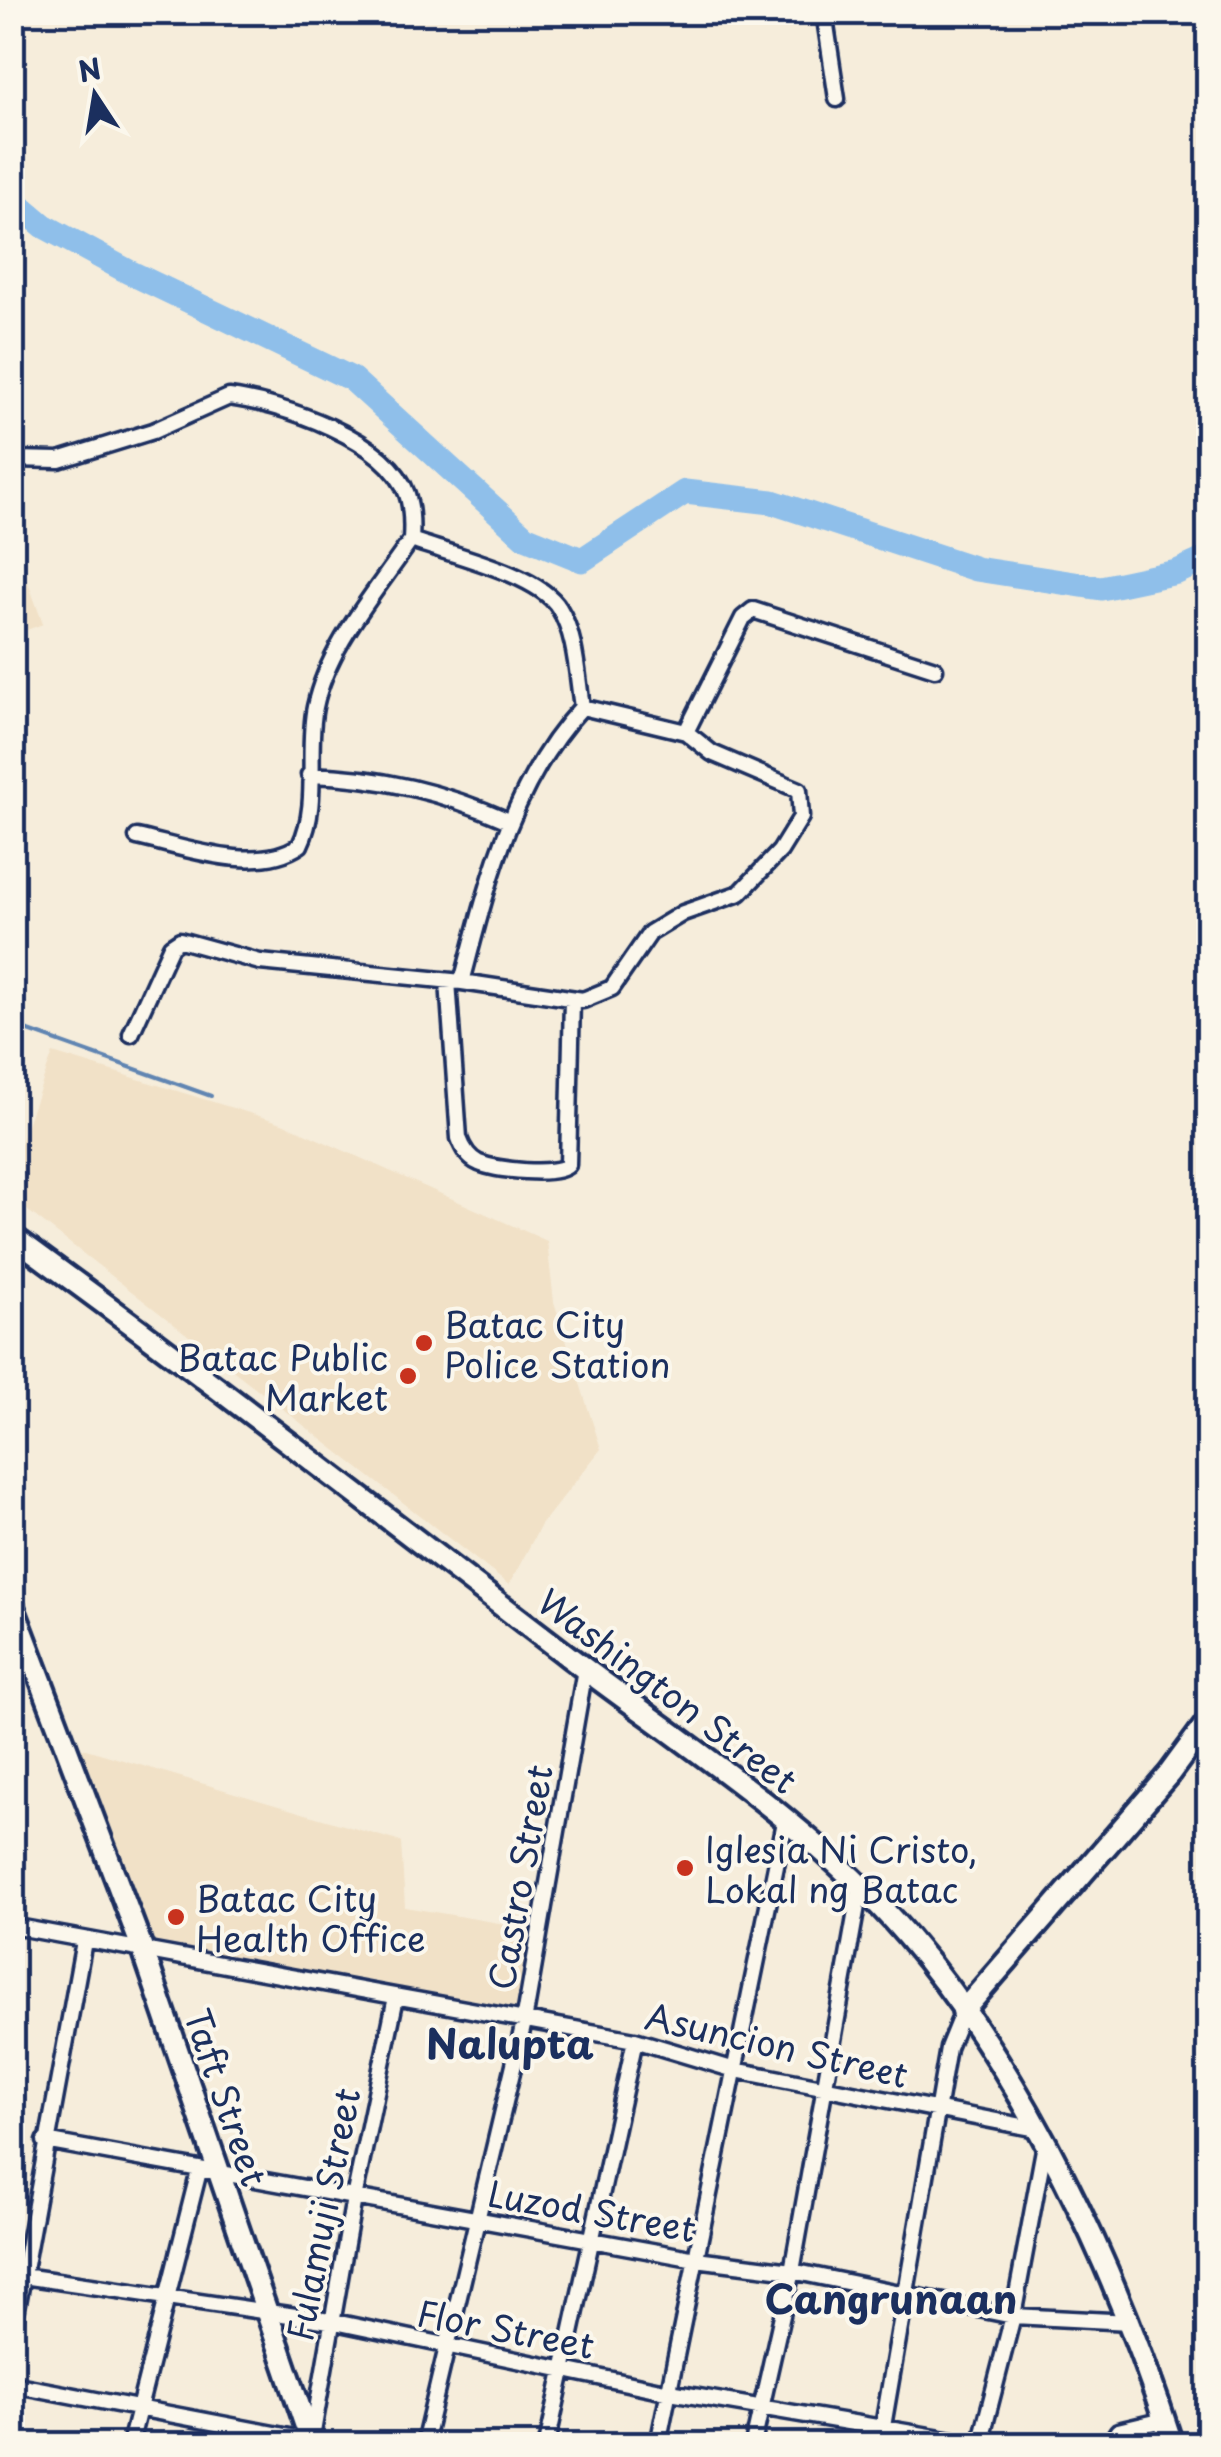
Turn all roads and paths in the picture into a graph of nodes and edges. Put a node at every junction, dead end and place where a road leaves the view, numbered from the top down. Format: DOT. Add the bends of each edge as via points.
graph roads {
  1 [pos="824,12"];
  2 [pos="837,99"];
  3 [pos="12,459"];
  4 [pos="412,540"];
  5 [pos="935,669"];
  6 [pos="582,706"];
  7 [pos="686,732"];
  8 [pos="309,775"];
  9 [pos="508,821"];
  10 [pos="137,837"];
  11 [pos="455,981"];
  12 [pos="572,1000"];
  13 [pos="132,1034"];
  14 [pos="12,1236"];
  15 [pos="12,1604"];
  16 [pos="585,1669"];
  17 [pos="1208,1721"];
  18 [pos="786,1817"];
  19 [pos="860,1888"];
  20 [pos="12,1926"];
  21 [pos="84,1941"];
  22 [pos="144,1953"];
  23 [pos="396,1996"];
  24 [pos="963,2011"];
  25 [pos="524,2022"];
  26 [pos="635,2040"];
  27 [pos="735,2070"];
  28 [pos="824,2089"];
  29 [pos="938,2112"];
  30 [pos="1041,2136"];
  31 [pos="44,2141"];
  32 [pos="209,2173"];
  33 [pos="354,2198"];
  34 [pos="478,2220"];
  35 [pos="591,2239"];
  36 [pos="696,2258"];
  37 [pos="792,2271"];
  38 [pos="23,2276"];
  39 [pos="908,2292"];
  40 [pos="165,2296"];
  41 [pos="269,2312"];
  42 [pos="1013,2316"];
  43 [pos="330,2321"];
  44 [pos="1130,2322"];
  45 [pos="12,2336"];
  46 [pos="446,2348"];
  47 [pos="565,2370"];
  48 [pos="12,2384"];
  49 [pos="670,2392"];
  50 [pos="762,2408"];
  51 [pos="139,2410"];
  52 [pos="1164,2420"];
  53 [pos="882,2437"];
  54 [pos="130,2444"];
  55 [pos="315,2444"];
  56 [pos="424,2444"];
  57 [pos="546,2444"];
  58 [pos="658,2444"];
  59 [pos="753,2444"];
  60 [pos="978,2444"];
  61 [pos="1109,2444"];
  62 [pos="1172,2444"];
  1 -- 2 [label="street"];
  3 -- 4 [label="street" via="59,460 153,431 215,399 247,399 366,447 406,492"];
  4 -- 6 [label="street" via="541,588 569,632"];
  4 -- 8 [label="street" via="335,652 316,701"];
  5 -- 7 [label="street" via="754,610 742,618"];
  6 -- 7 [label="street"];
  6 -- 9 [label="street" via="553,738"];
  7 -- 12 [label="street" via="712,753 799,790 801,817 780,852 740,893 660,926 612,988"];
  8 -- 9 [label="street" via="388,780"];
  8 -- 10 [label="street" via="306,833 294,850 241,857"];
  9 -- 11 [label="street"];
  11 -- 12 [label="street"];
  11 -- 12 [label="street" via="460,1138 468,1156 481,1164 554,1173 568,1165"];
  11 -- 13 [label="street" via="260,962 180,940 171,946"];
  14 -- 16 [label="main road, Washington Street"];
  15 -- 22 [label="main road, Taft Street"];
  16 -- 18 [label="main road, Washington Street"];
  16 -- 25 [label="street, Castro Street"];
  17 -- 24 [label="main road" via="1170,1774"];
  18 -- 19 [label="main road, Washington Street"];
  18 -- 27 [label="street"];
  19 -- 24 [label="main road, Washington Street" via="907,1936"];
  19 -- 28 [label="street"];
  20 -- 21 [label="street, Asuncion Street"];
  21 -- 22 [label="street, Asuncion Street"];
  21 -- 31 [label="street"];
  22 -- 23 [label="street, Asuncion Street"];
  22 -- 32 [label="main road, Taft Street"];
  23 -- 25 [label="street, Asuncion Street"];
  23 -- 33 [label="street, Fulamuji Street"];
  24 -- 29 [label="street" via="948,2048"];
  24 -- 30 [label="main road, Washington Street"];
  25 -- 26 [label="street, Asuncion Street"];
  25 -- 34 [label="street, Castro Street"];
  26 -- 27 [label="street, Asuncion Street"];
  26 -- 35 [label="street"];
  27 -- 28 [label="street, Asuncion Street"];
  27 -- 36 [label="street"];
  28 -- 29 [label="street, Asuncion Street"];
  28 -- 37 [label="street"];
  29 -- 30 [label="street, Asuncion Street"];
  29 -- 39 [label="street"];
  30 -- 42 [label="street"];
  30 -- 44 [label="main road, Washington Street"];
  31 -- 32 [label="street, Luzod Street"];
  31 -- 38 [label="street"];
  32 -- 33 [label="street, Luzod Street"];
  32 -- 40 [label="street"];
  32 -- 41 [label="main road, Taft Street"];
  33 -- 34 [label="street, Luzod Street"];
  33 -- 43 [label="street, Fulamuji Street"];
  34 -- 35 [label="street, Luzod Street"];
  34 -- 46 [label="street, Castro Street"];
  35 -- 36 [label="street, Luzod Street"];
  35 -- 47 [label="street"];
  36 -- 37 [label="street, Luzod Street"];
  36 -- 49 [label="street"];
  37 -- 39 [label="street, Luzod Street"];
  37 -- 50 [label="street"];
  38 -- 40 [label="street, Flor Street"];
  38 -- 45 [label="street"];
  39 -- 42 [label="street, Luzod Street"];
  39 -- 53 [label="street"];
  40 -- 41 [label="street, Flor Street"];
  40 -- 51 [label="street"];
  41 -- 43 [label="street, Flor Street"];
  41 -- 55 [label="main road, Taft Street"];
  42 -- 44 [label="street, Luzod Street"];
  42 -- 60 [label="street"];
  43 -- 46 [label="street, Flor Street"];
  43 -- 55 [label="street, Fulamuji Street"];
  44 -- 52 [label="main road, Washington Street"];
  46 -- 47 [label="street, Flor Street"];
  46 -- 56 [label="street, Castro Street"];
  47 -- 49 [label="street, Flor Street"];
  47 -- 57 [label="street"];
  48 -- 51 [label="street"];
  49 -- 50 [label="street, Flor Street"];
  49 -- 58 [label="street"];
  50 -- 53 [label="street, Flor Street"];
  50 -- 59 [label="street"];
  51 -- 54 [label="street"];
  51 -- 55 [label="street"];
  52 -- 61 [label="street" via="1118,2431"];
  52 -- 62 [label="main road, Washington Street"];
  53 -- 60 [label="street, Flor Street"];
}
